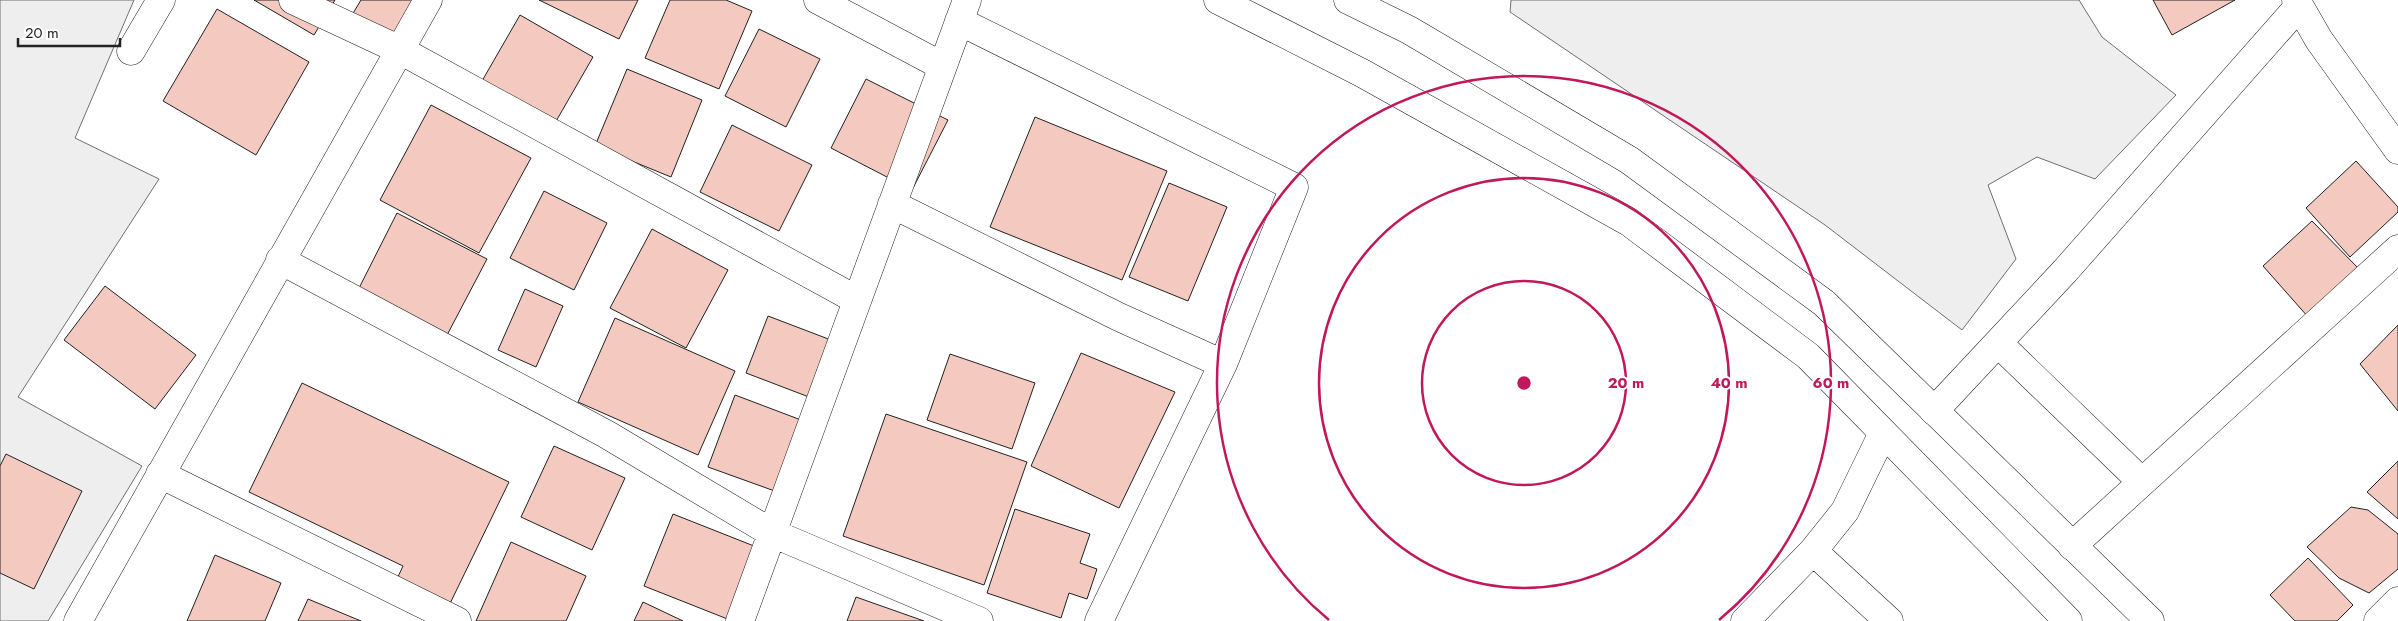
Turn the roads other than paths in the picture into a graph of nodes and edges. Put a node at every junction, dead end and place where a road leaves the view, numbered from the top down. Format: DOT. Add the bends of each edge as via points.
graph roads {
  1 [pos="161,0"];
  2 [pos="293,0"];
  3 [pos="428,0"];
  4 [pos="818,0"];
  5 [pos="1218,0"];
  6 [pos="1348,0"];
  7 [pos="2298,3"];
  8 [pos="963,10"];
  9 [pos="400,50"];
  10 [pos="131,52"];
  11 [pos="942,66"];
  12 [pos="2398,150"];
  13 [pos="892,204"];
  14 [pos="2398,249"];
  15 [pos="280,260"];
  16 [pos="857,300"];
  17 [pos="1998,343"];
  18 [pos="1223,364"];
  19 [pos="1934,411"];
  20 [pos="1883,433"];
  21 [pos="160,474"];
  22 [pos="2142,482"];
  23 [pos="772,533"];
  24 [pos="2072,546"];
  25 [pos="1813,551"];
  26 [pos="2398,601"];
  27 [pos="78,621"];
  28 [pos="457,621"];
  29 [pos="740,621"];
  30 [pos="979,621"];
  31 [pos="1100,621"];
  32 [pos="1745,621"];
  33 [pos="1889,621"];
  34 [pos="2068,621"];
  35 [pos="2150,621"];
  36 [pos="2378,621"];
  1 -- 10 [label="street"];
  2 -- 9 [label="street"];
  3 -- 9 [label="street"];
  4 -- 11 [label="street"];
  5 -- 20 [label="street" via="1362,73 1629,222 1808,356"];
  6 -- 19 [label="street" via="1409,30 1629,160 1824,303"];
  7 -- 12 [label="street" via="2319,40"];
  7 -- 17 [label="street"];
  8 -- 11 [label="street"];
  8 -- 18 [label="street" via="1294,187"];
  9 -- 15 [label="street"];
  9 -- 16 [label="street"];
  11 -- 13 [label="street"];
  13 -- 16 [label="street"];
  13 -- 18 [label="street" via="1119,317"];
  14 -- 22 [label="street"];
  15 -- 21 [label="street"];
  15 -- 23 [label="street" via="606,434"];
  16 -- 23 [label="street"];
  17 -- 19 [label="street"];
  17 -- 22 [label="street"];
  18 -- 31 [label="street"];
  19 -- 24 [label="street"];
  20 -- 25 [label="street" via="1844,511"];
  20 -- 34 [label="street"];
  21 -- 27 [label="street"];
  21 -- 28 [label="street"];
  22 -- 24 [label="street"];
  23 -- 29 [label="street"];
  23 -- 30 [label="street"];
  24 -- 35 [label="street"];
  25 -- 32 [label="street"];
  25 -- 33 [label="street"];
  26 -- 36 [label="street"];
}
